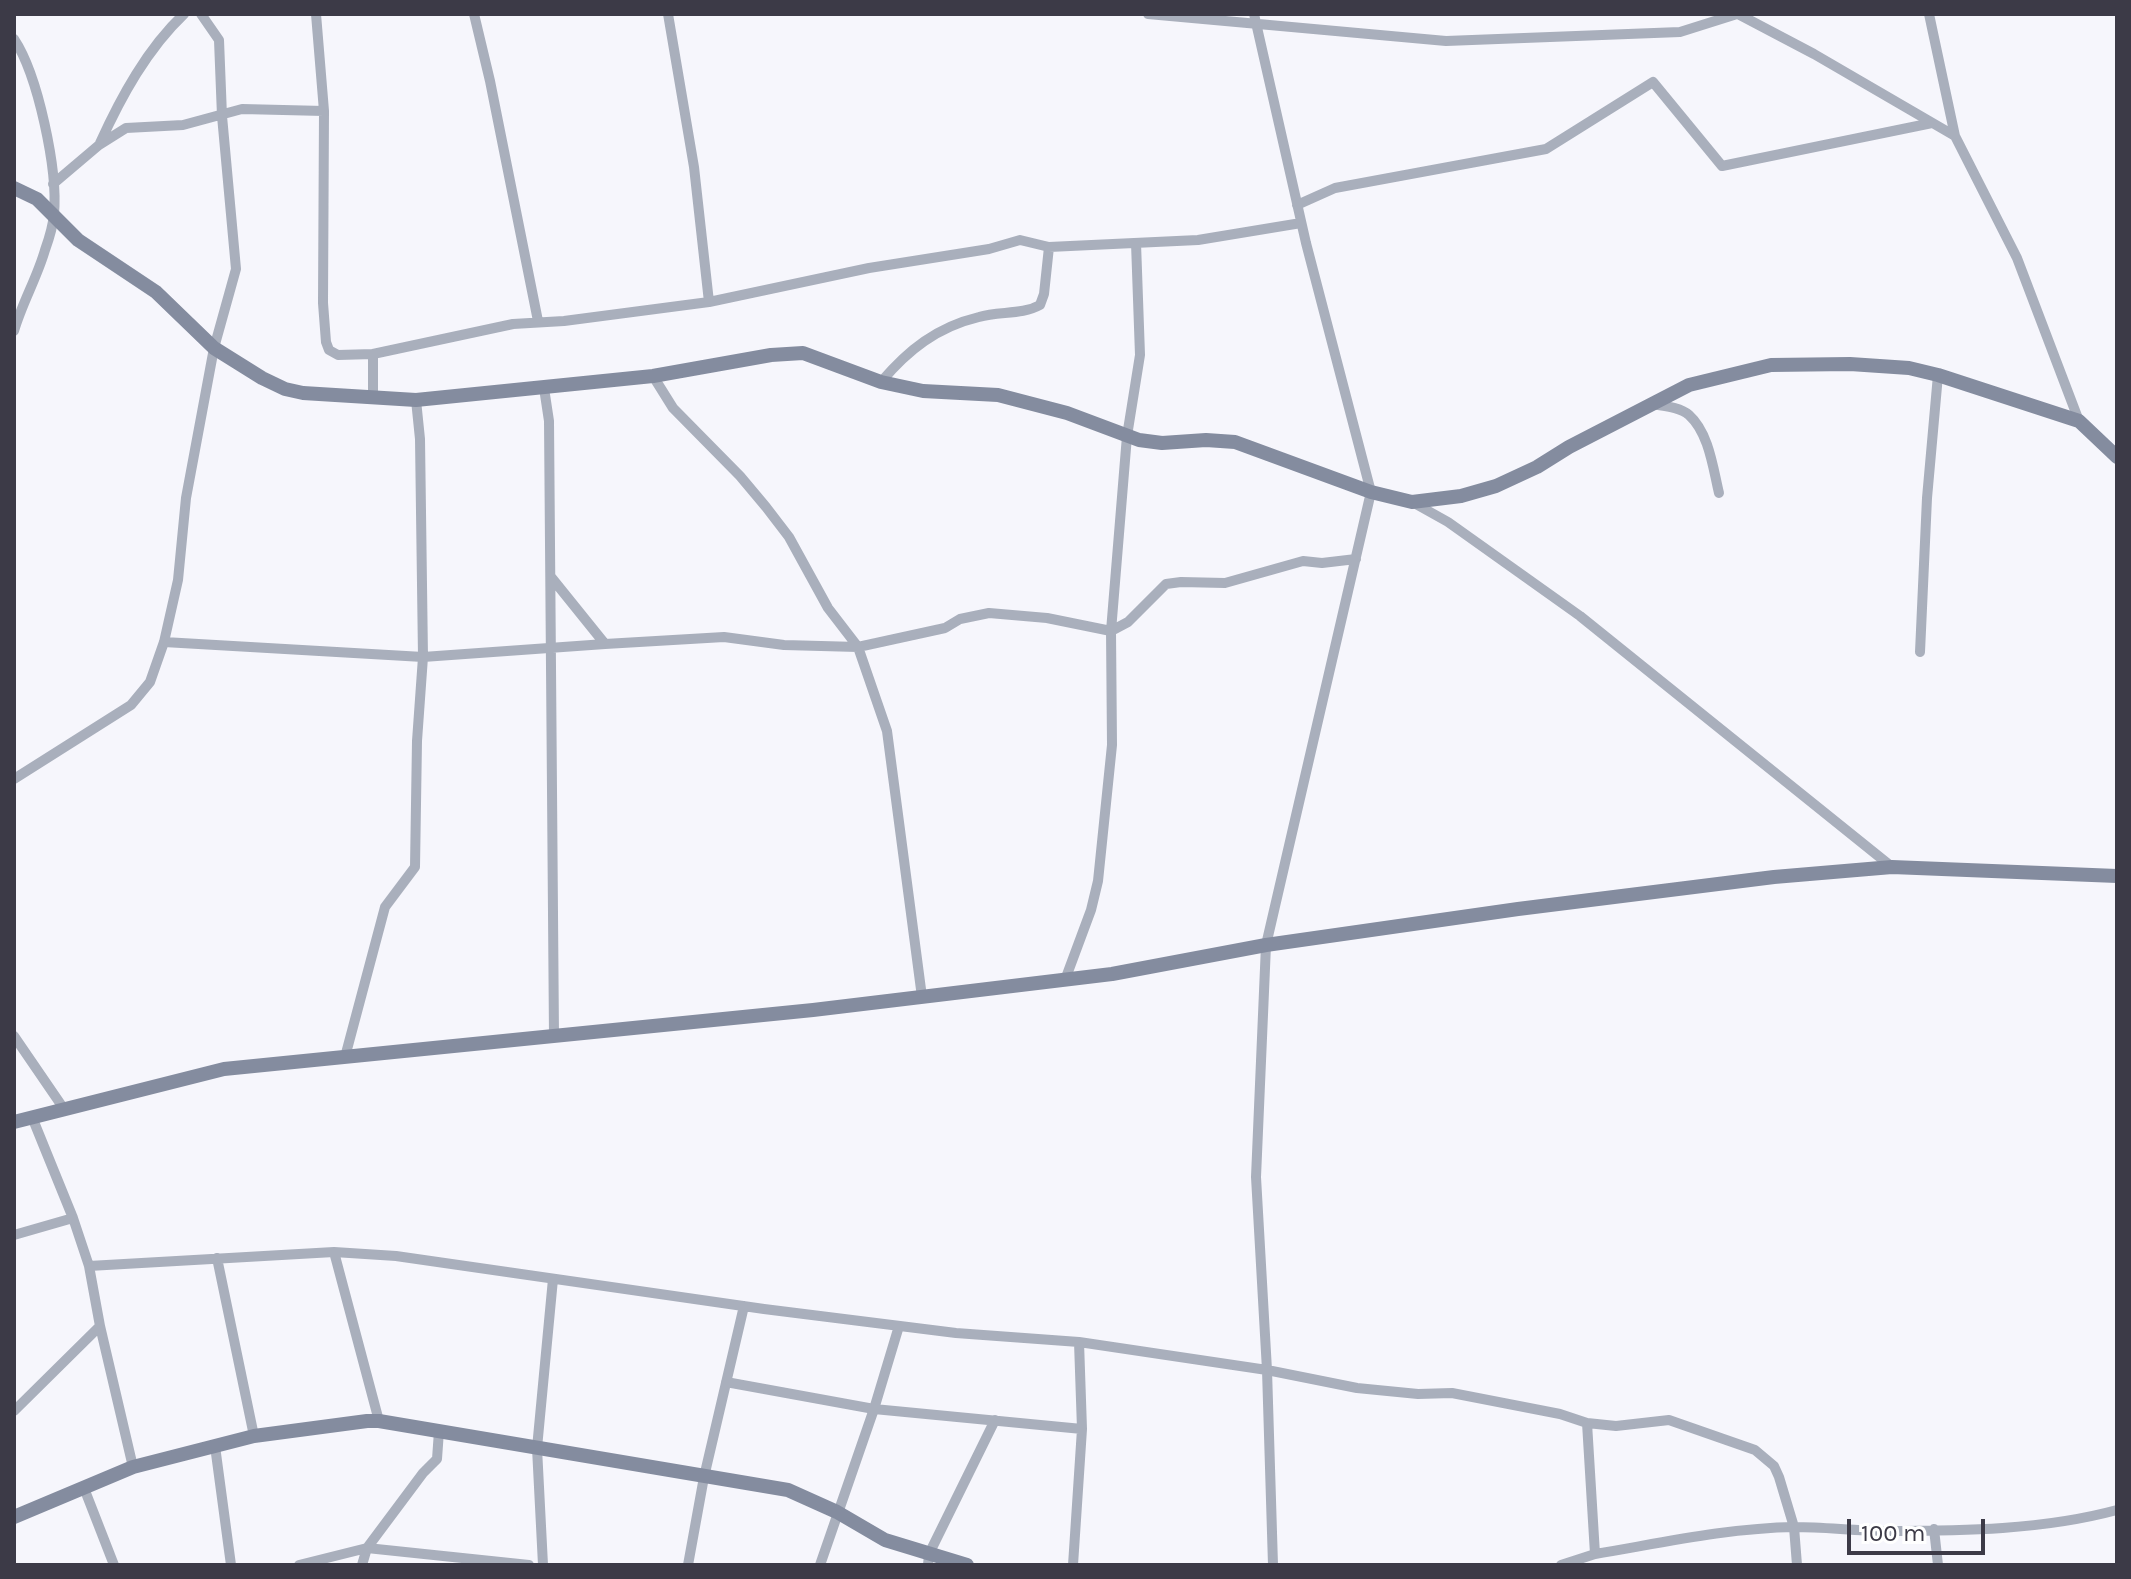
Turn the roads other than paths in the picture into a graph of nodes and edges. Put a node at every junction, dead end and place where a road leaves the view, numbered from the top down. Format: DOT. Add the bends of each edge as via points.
graph roads {
  1 [pos="184,14"];
  2 [pos="201,14"];
  3 [pos="316,14"];
  4 [pos="474,14"];
  5 [pos="668,14"];
  6 [pos="1148,14"];
  7 [pos="1738,14"];
  8 [pos="1929,14"];
  9 [pos="1255,18"];
  10 [pos="14,39"];
  11 [pos="324,111"];
  12 [pos="222,116"];
  13 [pos="1932,123"];
  14 [pos="1955,136"];
  15 [pos="99,145"];
  16 [pos="53,184"];
  17 [pos="14,188"];
  18 [pos="1297,205"];
  19 [pos="54,214"];
  20 [pos="1301,223"];
  21 [pos="1136,243"];
  22 [pos="1049,247"];
  23 [pos="709,302"];
  24 [pos="538,321"];
  25 [pos="14,331"];
  26 [pos="214,348"];
  27 [pos="373,354"];
  28 [pos="1938,375"];
  29 [pos="653,376"];
  30 [pos="881,382"];
  31 [pos="544,388"];
  32 [pos="373,399"];
  33 [pos="416,400"];
  34 [pos="1651,404"];
  35 [pos="2079,421"];
  36 [pos="1127,436"];
  37 [pos="2117,457"];
  38 [pos="1371,492"];
  39 [pos="1719,493"];
  40 [pos="1412,502"];
  41 [pos="1356,559"];
  42 [pos="551,577"];
  43 [pos="1111,631"];
  44 [pos="164,642"];
  45 [pos="605,644"];
  46 [pos="858,647"];
  47 [pos="550,648"];
  48 [pos="1920,652"];
  49 [pos="423,657"];
  50 [pos="14,779"];
  51 [pos="1892,867"];
  52 [pos="2117,876"];
  53 [pos="1266,945"];
  54 [pos="1065,980"];
  55 [pos="922,997"];
  56 [pos="14,1036"];
  57 [pos="554,1036"];
  58 [pos="345,1057"];
  59 [pos="64,1109"];
  60 [pos="32,1117"];
  61 [pos="14,1122"];
  62 [pos="73,1218"];
  63 [pos="14,1235"];
  64 [pos="334,1252"];
  65 [pos="217,1258"];
  66 [pos="89,1266"];
  67 [pos="553,1279"];
  68 [pos="744,1306"];
  69 [pos="100,1326"];
  70 [pos="899,1326"];
  71 [pos="1079,1342"];
  72 [pos="1267,1370"];
  73 [pos="726,1382"];
  74 [pos="874,1409"];
  75 [pos="14,1411"];
  76 [pos="995,1420"];
  77 [pos="379,1421"];
  78 [pos="1587,1423"];
  79 [pos="1082,1429"];
  80 [pos="439,1431"];
  81 [pos="254,1436"];
  82 [pos="215,1446"];
  83 [pos="537,1448"];
  84 [pos="133,1467"];
  85 [pos="704,1477"];
  86 [pos="84,1488"];
  87 [pos="2117,1510"];
  88 [pos="837,1512"];
  89 [pos="14,1517"];
  90 [pos="1794,1527"];
  91 [pos="1934,1529"];
  92 [pos="367,1548"];
  93 [pos="1595,1554"];
  94 [pos="928,1559"];
  95 [pos="114,1565"];
  96 [pos="231,1565"];
  97 [pos="299,1565"];
  98 [pos="362,1565"];
  99 [pos="529,1565"];
  100 [pos="543,1565"];
  101 [pos="688,1565"];
  102 [pos="820,1565"];
  103 [pos="967,1565"];
  104 [pos="1073,1565"];
  105 [pos="1273,1565"];
  106 [pos="1561,1565"];
  107 [pos="1797,1565"];
  108 [pos="1938,1565"];
  1 -- 15 [label="street" via="143,65"];
  2 -- 12 [label="street" via="219,40"];
  3 -- 11 [label="street"];
  4 -- 24 [label="street"];
  5 -- 23 [label="street" via="694,167"];
  6 -- 9 [label="street"];
  7 -- 9 [label="street" via="1680,32 1446,41"];
  7 -- 13 [label="street"];
  8 -- 14 [label="street"];
  9 -- 18 [label="street"];
  10 -- 16 [label="street" via="36,89"];
  11 -- 12 [label="street" via="257,108"];
  11 -- 27 [label="street" via="326,342 338,355"];
  12 -- 15 [label="street" via="183,125 126,128"];
  12 -- 26 [label="street" via="236,269"];
  13 -- 14 [label="street"];
  13 -- 18 [label="street" via="1722,166 1653,82 1546,149 1335,188"];
  14 -- 35 [label="street" via="2017,258"];
  15 -- 16 [label="street"];
  16 -- 19 [label="street"];
  17 -- 19 [label="street"];
  18 -- 20 [label="street"];
  19 -- 25 [label="street"];
  19 -- 26 [label="street" via="78,240 156,292"];
  20 -- 21 [label="street" via="1198,240"];
  20 -- 38 [label="street"];
  21 -- 22 [label="street"];
  21 -- 36 [label="street" via="1140,355"];
  22 -- 23 [label="street" via="1020,240"];
  22 -- 30 [label="street" via="1040,305 976,317 925,339"];
  23 -- 24 [label="street"];
  24 -- 27 [label="street"];
  26 -- 32 [label="street" via="285,389"];
  26 -- 44 [label="street"];
  27 -- 32 [label="street"];
  28 -- 34 [label="street" via="1877,366 1771,365 1689,385"];
  28 -- 35 [label="street"];
  28 -- 48 [label="street"];
  29 -- 30 [label="street" via="790,353"];
  29 -- 31 [label="street"];
  29 -- 46 [label="street" via="673,408 774,517 828,608"];
  30 -- 36 [label="street" via="923,391 998,395"];
  31 -- 33 [label="street"];
  31 -- 42 [label="street"];
  32 -- 33 [label="street"];
  33 -- 49 [label="street"];
  34 -- 39 [label="street" via="1688,414 1707,448"];
  34 -- 40 [label="street" via="1496,486"];
  35 -- 37 [label="street"];
  36 -- 38 [label="street" via="1162,443 1235,442"];
  36 -- 43 [label="street"];
  38 -- 40 [label="street"];
  38 -- 41 [label="street"];
  40 -- 51 [label="street" via="1580,616"];
  41 -- 43 [label="street" via="1303,561 1225,583 1166,584 1128,622"];
  41 -- 53 [label="street"];
  42 -- 45 [label="street"];
  42 -- 47 [label="street"];
  43 -- 46 [label="street" via="989,613"];
  43 -- 54 [label="street" via="1112,745 1098,881"];
  44 -- 49 [label="street"];
  44 -- 50 [label="street" via="150,682 131,705"];
  45 -- 46 [label="street" via="724,637"];
  45 -- 47 [label="street"];
  46 -- 55 [label="street" via="887,731"];
  47 -- 49 [label="street"];
  47 -- 57 [label="street"];
  49 -- 58 [label="street" via="415,867 385,907"];
  51 -- 52 [label="street"];
  51 -- 53 [label="street" via="1579,901"];
  53 -- 54 [label="street"];
  53 -- 72 [label="street" via="1256,1177"];
  54 -- 55 [label="street"];
  55 -- 57 [label="street"];
  56 -- 59 [label="street"];
  57 -- 58 [label="street"];
  58 -- 59 [label="street" via="224,1069"];
  59 -- 60 [label="street"];
  60 -- 61 [label="street"];
  60 -- 62 [label="street"];
  62 -- 63 [label="street"];
  62 -- 66 [label="street"];
  64 -- 65 [label="street"];
  64 -- 67 [label="street"];
  64 -- 77 [label="street"];
  65 -- 66 [label="street"];
  65 -- 81 [label="street"];
  66 -- 69 [label="street"];
  67 -- 68 [label="street"];
  67 -- 83 [label="street"];
  68 -- 70 [label="street"];
  68 -- 73 [label="street"];
  69 -- 75 [label="street"];
  69 -- 84 [label="street"];
  70 -- 71 [label="street"];
  70 -- 74 [label="street"];
  71 -- 72 [label="street"];
  71 -- 79 [label="street"];
  72 -- 78 [label="street" via="1357,1388 1452,1393"];
  72 -- 105 [label="street"];
  73 -- 74 [label="street"];
  73 -- 85 [label="street"];
  74 -- 76 [label="street"];
  74 -- 88 [label="street"];
  76 -- 79 [label="street"];
  76 -- 94 [label="street"];
  77 -- 80 [label="street"];
  77 -- 81 [label="street"];
  78 -- 90 [label="street" via="1616,1426 1669,1420 1755,1450 1774,1466"];
  78 -- 93 [label="street"];
  79 -- 104 [label="street"];
  80 -- 83 [label="street"];
  80 -- 92 [label="street" via="437,1459"];
  81 -- 82 [label="street"];
  82 -- 84 [label="street"];
  82 -- 96 [label="street"];
  83 -- 85 [label="street"];
  83 -- 100 [label="street"];
  84 -- 86 [label="street"];
  85 -- 88 [label="street" via="788,1490"];
  85 -- 101 [label="street"];
  86 -- 89 [label="street"];
  86 -- 95 [label="street"];
  87 -- 91 [label="street" via="2074,1521"];
  88 -- 94 [label="street"];
  88 -- 102 [label="street"];
  90 -- 91 [label="street"];
  90 -- 93 [label="street" via="1717,1533"];
  90 -- 107 [label="street"];
  91 -- 108 [label="street"];
  92 -- 97 [label="street"];
  92 -- 98 [label="street"];
  92 -- 99 [label="street"];
  93 -- 106 [label="street"];
  94 -- 103 [label="street"];
}
